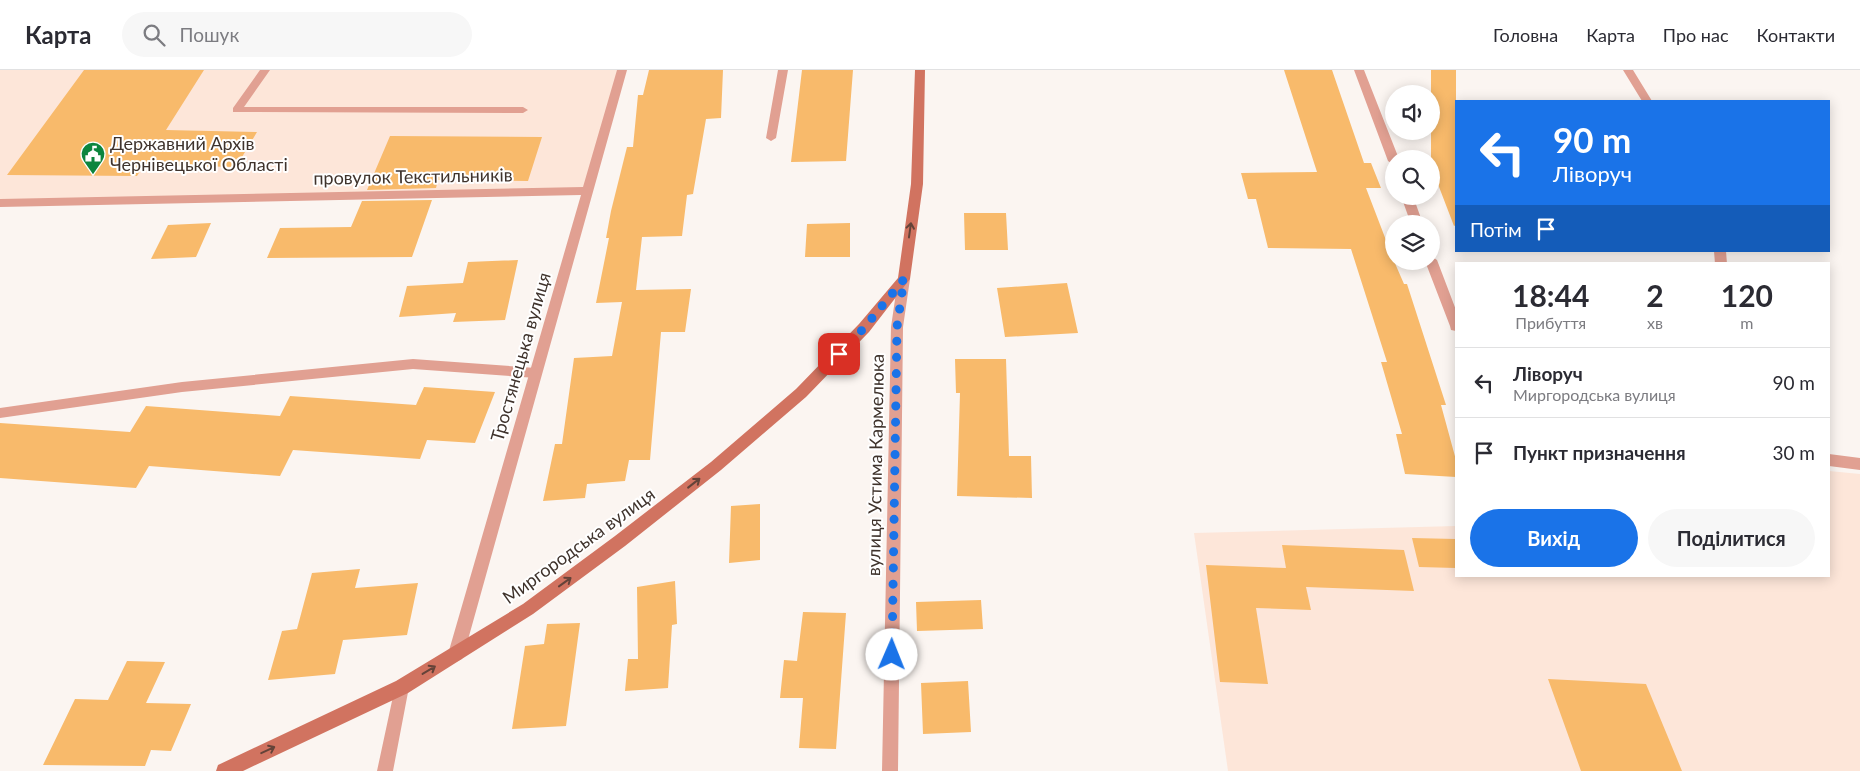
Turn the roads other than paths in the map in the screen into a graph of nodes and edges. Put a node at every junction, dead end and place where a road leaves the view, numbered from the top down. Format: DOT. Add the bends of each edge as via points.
graph roads {
  1 [pos="265,70"];
  2 [pos="622,70"];
  3 [pos="783,70"];
  4 [pos="920,70"];
  5 [pos="1359,70"];
  6 [pos="1628,70"];
  7 [pos="1646,100"];
  8 [pos="523,110"];
  9 [pos="771,138"];
  10 [pos="1390,150"];
  11 [pos="587,191"];
  12 [pos="0,203"];
  13 [pos="1435,270"];
  14 [pos="904,279"];
  15 [pos="1455,323"];
  16 [pos="536,374"];
  17 [pos="0,413"];
  18 [pos="1830,460"];
  19 [pos="1860,464"];
  20 [pos="456,654"];
  21 [pos="402,687"];
  22 [pos="224,771"];
  23 [pos="386,771"];
  24 [pos="890,771"];
  1 -- 8 [label="lane" via="237,110"];
  2 -- 11 [label="street, Тростянецька вулиця"];
  3 -- 9 [label="lane"];
  14 -- 4 [label="main road, вулиця Устима Кармелюка, one-way" via="917,184"];
  5 -- 10 [label="street"];
  6 -- 7 [label="street"];
  11 -- 12 [label="street, провулок Текстильників"];
  11 -- 16 [label="street, Тростянецька вулиця"];
  13 -- 15 [label="street"];
  20 -- 14 [label="main road, Миргородська вулиця, one-way" via="528,609 716,466 801,393 864,328"];
  14 -- 24 [label="street, вулиця Устима Кармелюка" via="897,327"];
  16 -- 17 [label="lane" via="412,364 182,387"];
  16 -- 20 [label="street, Тростянецька вулиця"];
  18 -- 19 [label="street"];
  21 -- 20 [label="main road, Миргородська вулиця, one-way"];
  22 -- 21 [label="main road, Миргородська вулиця, one-way"];
  21 -- 23 [label="lane"];
}
